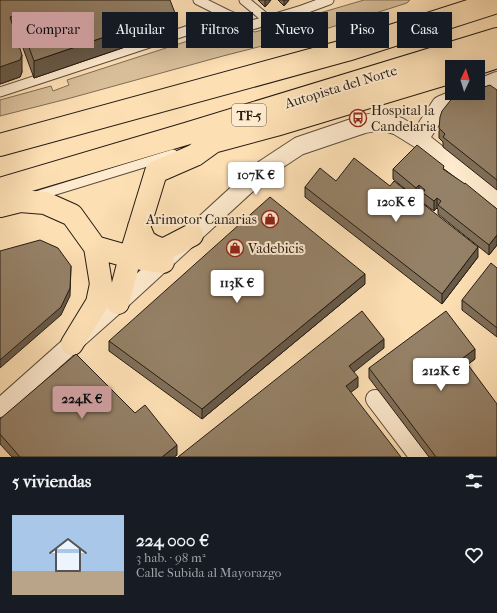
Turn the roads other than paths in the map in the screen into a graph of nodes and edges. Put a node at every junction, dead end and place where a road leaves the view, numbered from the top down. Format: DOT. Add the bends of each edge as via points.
graph roads {
  1 [pos="198,0"];
  2 [pos="244,0"];
  3 [pos="328,0"];
  4 [pos="497,2"];
  5 [pos="222,12"];
  6 [pos="295,12"];
  7 [pos="261,14"];
  8 [pos="186,31"];
  9 [pos="497,39"];
  10 [pos="497,57"];
  11 [pos="485,61"];
  12 [pos="445,74"];
  13 [pos="496,82"];
  14 [pos="485,86"];
  15 [pos="0,92"];
  16 [pos="453,100"];
  17 [pos="419,139"];
  18 [pos="213,142"];
  19 [pos="0,145"];
  20 [pos="0,188"];
  21 [pos="497,201"];
  22 [pos="10,204"];
  23 [pos="139,227"];
  24 [pos="192,235"];
  25 [pos="95,247"];
  26 [pos="130,257"];
  27 [pos="163,262"];
  28 [pos="118,303"];
  29 [pos="72,344"];
  30 [pos="375,399"];
  31 [pos="0,408"];
  32 [pos="419,457"];
  1 -- 5 [label="lane"];
  2 -- 7 [label="lane"];
  3 -- 6 [label="lane"];
  4 -- 19 [label="highway" via="347,50"];
  8 -- 15 [label="lane"];
  9 -- 20 [label="highway, Autopista del Norte / TF-5"];
  10 -- 11 [label="highway"];
  12 -- 18 [label="highway"];
  13 -- 14 [label="street"];
  16 -- 17 [label="street" via="441,105"];
  17 -- 21 [label="street"];
  17 -- 24 [label="street" via="398,126 382,121 364,124 299,146 264,169"];
  18 -- 22 [label="lane"];
  18 -- 23 [label="highway" via="195,155 156,172"];
  22 -- 25 [label="highway" via="45,204 72,215"];
  23 -- 24 [label="highway" via="145,241 163,250"];
  23 -- 26 [label="highway"];
  24 -- 27 [label="street"];
  25 -- 26 [label="highway"];
  25 -- 29 [label="highway" via="101,284 97,303"];
  26 -- 27 [label="highway"];
  26 -- 28 [label="highway"];
  27 -- 28 [label="street"];
  28 -- 29 [label="street"];
  29 -- 31 [label="street"];
  30 -- 32 [label="street"];
}
